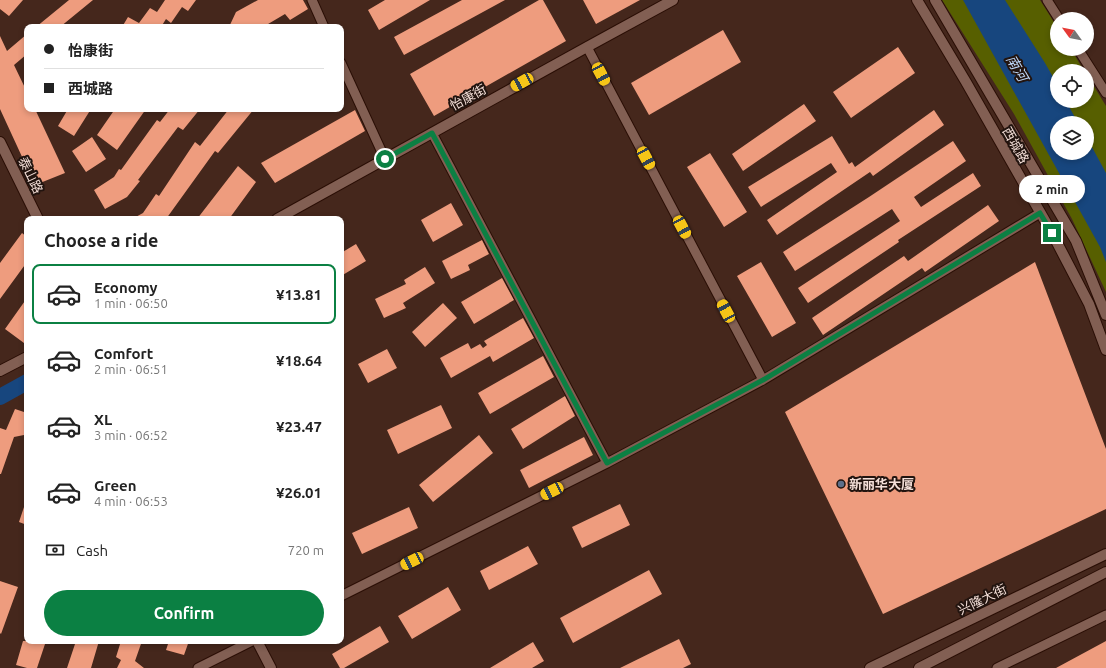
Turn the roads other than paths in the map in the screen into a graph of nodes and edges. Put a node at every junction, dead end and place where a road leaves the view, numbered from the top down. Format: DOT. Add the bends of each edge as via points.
graph roads {
  1 [pos="312,0"];
  2 [pos="673,0"];
  3 [pos="917,0"];
  4 [pos="935,0"];
  5 [pos="1047,0"];
  6 [pos="1055,12"];
  7 [pos="323,24"];
  8 [pos="586,47"];
  9 [pos="1082,56"];
  10 [pos="344,70"];
  11 [pos="1106,93"];
  12 [pos="432,133"];
  13 [pos="0,142"];
  14 [pos="385,159"];
  15 [pos="1040,213"];
  16 [pos="37,216"];
  17 [pos="282,216"];
  18 [pos="1106,315"];
  19 [pos="1106,350"];
  20 [pos="24,359"];
  21 [pos="0,371"];
  22 [pos="763,380"];
  23 [pos="607,463"];
  24 [pos="1106,554"];
  25 [pos="1106,572"];
  26 [pos="344,594"];
  27 [pos="1106,614"];
  28 [pos="246,644"];
  29 [pos="258,644"];
  30 [pos="198,668"];
  31 [pos="270,668"];
  32 [pos="870,668"];
  33 [pos="919,668"];
  34 [pos="997,668"];
  1 -- 7 [label="street"];
  2 -- 8 [label="main road, 怡康街"];
  3 -- 15 [label="main road, 西城路"];
  4 -- 18 [label="main road, 西城路" via="1076,241"];
  5 -- 6 [label="street"];
  8 -- 12 [label="main road, 怡康街"];
  8 -- 22 [label="street"];
  9 -- 11 [label="street"];
  10 -- 14 [label="street"];
  12 -- 14 [label="main road, 怡康街"];
  12 -- 23 [label="street"];
  13 -- 16 [label="main road, 泰山路"];
  14 -- 17 [label="main road, 怡康街"];
  15 -- 19 [label="main road, 西城路" via="1089,304"];
  15 -- 22 [label="street"];
  20 -- 21 [label="main road"];
  22 -- 23 [label="street"];
  23 -- 26 [label="street"];
  24 -- 32 [label="main road, 兴隆大街"];
  25 -- 33 [label="main road"];
  27 -- 34 [label="street"];
  28 -- 30 [label="street"];
  29 -- 31 [label="main road"];
}
